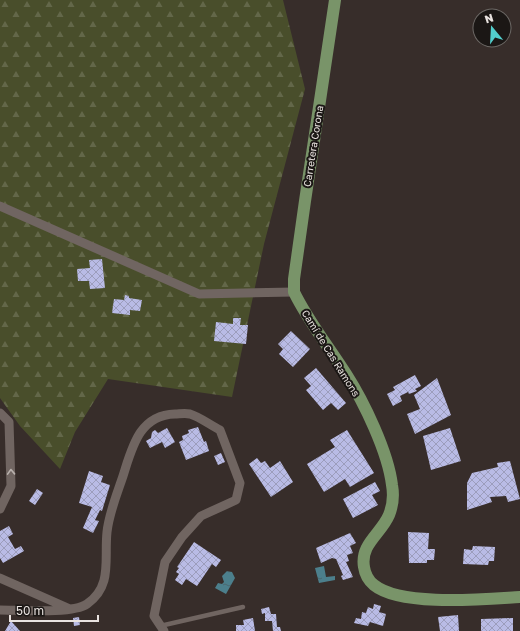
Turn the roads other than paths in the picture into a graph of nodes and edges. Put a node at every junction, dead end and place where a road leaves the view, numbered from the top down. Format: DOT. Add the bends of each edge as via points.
graph roads {
  1 [pos="335,0"];
  2 [pos="0,206"];
  3 [pos="294,292"];
  4 [pos="0,413"];
  5 [pos="0,509"];
  6 [pos="0,578"];
  7 [pos="520,597"];
  8 [pos="243,607"];
  9 [pos="0,610"];
  10 [pos="73,610"];
  11 [pos="162,628"];
  1 -- 3 [label="main road, Carretera Corona"];
  2 -- 3 [label="street" via="199,294"];
  3 -- 7 [label="main road, Camí de Cas Ramons" via="348,376 370,420 389,468 394,500 389,516 362,558 364,573 374,585 387,592 408,597 441,600"];
  5 -- 4 [label="street, one-way" via="11,486 9,422"];
  6 -- 10 [label="street"];
  8 -- 11 [label="lane"];
  9 -- 10 [label="street"];
  10 -- 11 [label="street" via="87,605 102,590 108,561 107,532 134,443 145,425 165,414 189,414 220,430 240,483 236,500 201,516 182,537 165,562 154,616"];
}
